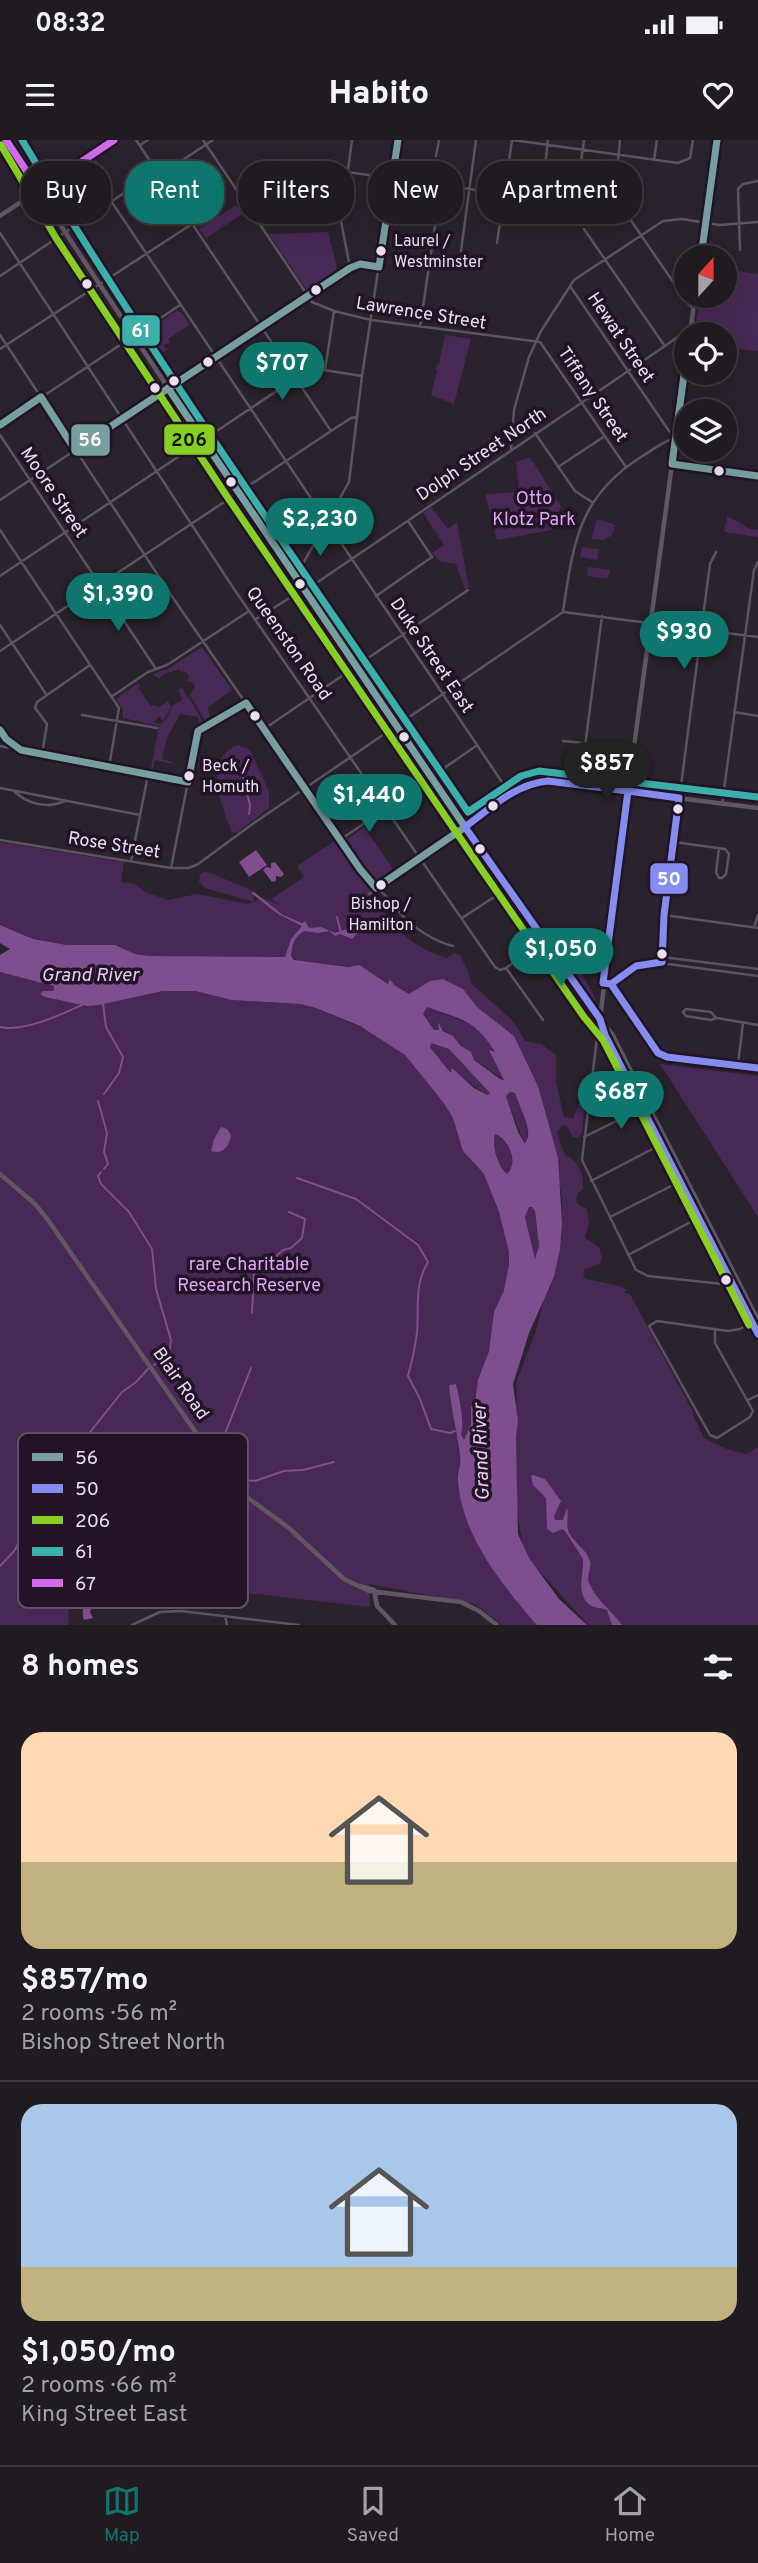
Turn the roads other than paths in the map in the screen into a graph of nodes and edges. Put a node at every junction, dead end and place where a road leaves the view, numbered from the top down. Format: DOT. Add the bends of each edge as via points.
graph roads {
  1 [pos="114,140"];
  2 [pos="136,140"];
  3 [pos="148,140"];
  4 [pos="203,140"];
  5 [pos="213,140"];
  6 [pos="352,140"];
  7 [pos="398,140"];
  8 [pos="439,140"];
  9 [pos="475,140"];
  10 [pos="513,140"];
  11 [pos="548,140"];
  12 [pos="584,140"];
  13 [pos="620,140"];
  14 [pos="657,140"];
  15 [pos="693,140"];
  16 [pos="717,140"];
  17 [pos="8,142"];
  18 [pos="140,145"];
  19 [pos="206,145"];
  20 [pos="547,145"];
  21 [pos="583,150"];
  22 [pos="0,151"];
  23 [pos="618,155"];
  24 [pos="436,156"];
  25 [pos="654,160"];
  26 [pos="21,161"];
  27 [pos="82,161"];
  28 [pos="150,161"];
  29 [pos="181,161"];
  30 [pos="349,161"];
  31 [pos="395,161"];
  32 [pos="510,161"];
  33 [pos="545,161"];
  34 [pos="581,161"];
  35 [pos="618,161"];
  36 [pos="758,181"];
  37 [pos="463,189"];
  38 [pos="469,190"];
  39 [pos="477,191"];
  40 [pos="125,192"];
  41 [pos="111,201"];
  42 [pos="21,202"];
  43 [pos="0,216"];
  44 [pos="758,222"];
  45 [pos="706,223"];
  46 [pos="60,224"];
  47 [pos="77,224"];
  48 [pos="192,224"];
  49 [pos="342,224"];
  50 [pos="385,224"];
  51 [pos="435,224"];
  52 [pos="500,224"];
  53 [pos="633,224"];
  54 [pos="738,224"];
  55 [pos="584,229"];
  56 [pos="65,232"];
  57 [pos="0,233"];
  58 [pos="641,235"];
  59 [pos="497,243"];
  60 [pos="703,245"];
  61 [pos="740,250"];
  62 [pos="461,251"];
  63 [pos="146,254"];
  64 [pos="606,259"];
  65 [pos="18,264"];
  66 [pos="379,267"];
  67 [pos="350,268"];
  68 [pos="0,276"];
  69 [pos="674,283"];
  70 [pos="99,284"];
  71 [pos="570,286"];
  72 [pos="307,297"];
  73 [pos="180,305"];
  74 [pos="694,308"];
  75 [pos="334,311"];
  76 [pos="52,314"];
  77 [pos="371,320"];
  78 [pos="692,322"];
  79 [pos="261,327"];
  80 [pos="420,327"];
  81 [pos="0,335"];
  82 [pos="134,336"];
  83 [pos="674,339"];
  84 [pos="536,341"];
  85 [pos="6,345"];
  86 [pos="665,345"];
  87 [pos="0,349"];
  88 [pos="215,357"];
  89 [pos="87,367"];
  90 [pos="325,370"];
  91 [pos="628,370"];
  92 [pos="362,376"];
  93 [pos="295,379"];
  94 [pos="169,388"];
  95 [pos="41,397"];
  96 [pos="582,402"];
  97 [pos="250,409"];
  98 [pos="357,417"];
  99 [pos="122,419"];
  100 [pos="0,425"];
  101 [pos="331,431"];
  102 [pos="535,433"];
  103 [pos="0,435"];
  104 [pos="674,435"];
  105 [pos="605,436"];
  106 [pos="674,438"];
  107 [pos="203,441"];
  108 [pos="511,449"];
  109 [pos="75,450"];
  110 [pos="674,450"];
  111 [pos="285,462"];
  112 [pos="672,464"];
  113 [pos="558,467"];
  114 [pos="626,467"];
  115 [pos="157,472"];
  116 [pos="758,476"];
  117 [pos="31,480"];
  118 [pos="238,493"];
  119 [pos="0,500"];
  120 [pos="592,502"];
  121 [pos="110,503"];
  122 [pos="407,520"];
  123 [pos="191,524"];
  124 [pos="327,524"];
  125 [pos="0,530"];
  126 [pos="65,533"];
  127 [pos="716,552"];
  128 [pos="145,555"];
  129 [pos="351,560"];
  130 [pos="21,562"];
  131 [pos="758,562"];
  132 [pos="293,574"];
  133 [pos="0,576"];
  134 [pos="100,585"];
  135 [pos="304,590"];
  136 [pos="468,590"];
  137 [pos="376,596"];
  138 [pos="249,611"];
  139 [pos="563,612"];
  140 [pos="55,613"];
  141 [pos="602,616"];
  142 [pos="255,619"];
  143 [pos="650,622"];
  144 [pos="0,625"];
  145 [pos="701,629"];
  146 [pos="402,635"];
  147 [pos="744,635"];
  148 [pos="758,637"];
  149 [pos="202,642"];
  150 [pos="12,643"];
  151 [pos="0,651"];
  152 [pos="90,665"];
  153 [pos="355,666"];
  154 [pos="156,669"];
  155 [pos="46,694"];
  156 [pos="442,694"];
  157 [pos="111,697"];
  158 [pos="310,698"];
  159 [pos="246,703"];
  160 [pos="734,712"];
  161 [pos="82,715"];
  162 [pos="758,716"];
  163 [pos="118,721"];
  164 [pos="396,726"];
  165 [pos="157,728"];
  166 [pos="264,729"];
  167 [pos="0,730"];
  168 [pos="563,741"];
  169 [pos="585,743"];
  170 [pos="0,746"];
  171 [pos="477,746"];
  172 [pos="21,750"];
  173 [pos="42,754"];
  174 [pos="351,757"];
  175 [pos="109,767"];
  176 [pos="148,775"];
  177 [pos="431,777"];
  178 [pos="188,782"];
  179 [pos="580,785"];
  180 [pos="0,788"];
  181 [pos="305,788"];
  182 [pos="13,791"];
  183 [pos="628,792"];
  184 [pos="511,795"];
  185 [pos="679,798"];
  186 [pos="65,800"];
  187 [pos="722,804"];
  188 [pos="386,808"];
  189 [pos="758,808"];
  190 [pos="140,815"];
  191 [pos="465,827"];
  192 [pos="0,840"];
  193 [pos="340,840"];
  194 [pos="674,842"];
  195 [pos="719,848"];
  196 [pos="420,858"];
  197 [pos="131,861"];
  198 [pos="171,868"];
  199 [pos="376,888"];
  200 [pos="508,888"];
  201 [pos="369,894"];
  202 [pos="664,915"];
  203 [pos="758,915"];
  204 [pos="461,918"];
  205 [pos="756,927"];
  206 [pos="544,940"];
  207 [pos="453,946"];
  208 [pos="662,960"];
  209 [pos="707,963"];
  210 [pos="506,968"];
  211 [pos="752,968"];
  212 [pos="758,969"];
  213 [pos="706,970"];
  214 [pos="750,975"];
  215 [pos="758,976"];
  216 [pos="603,983"];
  217 [pos="611,984"];
  218 [pos="716,1017"];
  219 [pos="600,1019"];
  220 [pos="542,1020"];
  221 [pos="743,1023"];
  222 [pos="758,1024"];
  223 [pos="605,1035"];
  224 [pos="597,1039"];
  225 [pos="623,1063"];
  226 [pos="738,1065"];
  227 [pos="758,1068"];
  228 [pos="648,1104"];
  229 [pos="642,1108"];
  230 [pos="584,1137"];
  231 [pos="667,1142"];
  232 [pos="661,1145"];
  233 [pos="0,1174"];
  234 [pos="686,1179"];
  235 [pos="591,1181"];
  236 [pos="679,1182"];
  237 [pos="704,1215"];
  238 [pos="610,1217"];
  239 [pos="698,1218"];
  240 [pos="716,1240"];
  241 [pos="710,1243"];
  242 [pos="628,1255"];
  243 [pos="735,1284"];
  244 [pos="758,1320"];
  245 [pos="752,1323"];
  246 [pos="715,1330"];
  247 [pos="758,1334"];
  248 [pos="758,1395"];
  249 [pos="748,1401"];
  250 [pos="197,1433"];
  251 [pos="248,1497"];
  252 [pos="374,1590"];
  253 [pos="225,1616"];
  254 [pos="277,1624"];
  255 [pos="132,1625"];
  256 [pos="227,1625"];
  257 [pos="299,1625"];
  258 [pos="395,1625"];
  259 [pos="497,1625"];
  1 -- 27 [label="main road"];
  2 -- 18 [label="street"];
  3 -- 18 [label="street"];
  4 -- 19 [label="street"];
  5 -- 19 [label="street"];
  6 -- 30 [label="street"];
  7 -- 31 [label="street"];
  8 -- 24 [label="street"];
  9 -- 38 [label="street"];
  10 -- 20 [label="street"];
  10 -- 32 [label="street"];
  11 -- 20 [label="street"];
  12 -- 21 [label="street"];
  13 -- 23 [label="street"];
  14 -- 25 [label="street"];
  15 -- 25 [label="street" via="689,159 678,163"];
  16 -- 45 [label="main road"];
  17 -- 22 [label="street"];
  17 -- 26 [label="main road"];
  18 -- 28 [label="street"];
  19 -- 29 [label="street"];
  19 -- 72 [label="street"];
  20 -- 21 [label="street"];
  20 -- 33 [label="street"];
  21 -- 23 [label="street"];
  21 -- 34 [label="street"];
  23 -- 25 [label="street"];
  23 -- 35 [label="street"];
  36 -- 54 [label="street" via="738,189"];
  37 -- 38 [label="street"];
  38 -- 39 [label="street"];
  38 -- 62 [label="street"];
  40 -- 41 [label="street"];
  41 -- 63 [label="street, Duke Street East"];
  42 -- 43 [label="main road"];
  44 -- 54 [label="street"];
  45 -- 54 [label="street"];
  45 -- 58 [label="street" via="663,221"];
  45 -- 60 [label="main road"];
  46 -- 56 [label="main road"];
  47 -- 56 [label="street"];
  48 -- 63 [label="street"];
  48 -- 79 [label="street"];
  49 -- 67 [label="street"];
  50 -- 66 [label="street"];
  51 -- 80 [label="street"];
  52 -- 59 [label="street"];
  53 -- 58 [label="street"];
  54 -- 61 [label="street"];
  55 -- 64 [label="street"];
  56 -- 65 [label="street"];
  56 -- 70 [label="main road"];
  57 -- 65 [label="street, Queenston Road"];
  58 -- 64 [label="street"];
  58 -- 69 [label="street"];
  63 -- 70 [label="street"];
  63 -- 73 [label="street, Duke Street East"];
  64 -- 71 [label="street"];
  64 -- 86 [label="street"];
  65 -- 68 [label="street"];
  65 -- 76 [label="street, Queenston Road"];
  66 -- 67 [label="street" via="360,264"];
  66 -- 77 [label="street"];
  67 -- 72 [label="street"];
  70 -- 76 [label="street"];
  70 -- 82 [label="main road"];
  71 -- 84 [label="street"];
  71 -- 91 [label="street, Hewat Street"];
  72 -- 75 [label="street, Lawrence Street"];
  72 -- 79 [label="street"];
  73 -- 82 [label="street"];
  73 -- 88 [label="street, Duke Street East"];
  74 -- 78 [label="main road"];
  75 -- 77 [label="street, Lawrence Street"];
  75 -- 90 [label="street"];
  76 -- 85 [label="street"];
  76 -- 89 [label="street, Queenston Road"];
  77 -- 80 [label="street, Lawrence Street"];
  77 -- 92 [label="street"];
  79 -- 88 [label="street"];
  79 -- 93 [label="street"];
  80 -- 84 [label="street, Lawrence Street"];
  81 -- 85 [label="street"];
  82 -- 89 [label="street"];
  82 -- 94 [label="main road"];
  83 -- 86 [label="street, Dolph Street North"];
  84 -- 96 [label="street, Tiffany Street"];
  84 -- 108 [label="street" via="515,405"];
  85 -- 87 [label="street"];
  85 -- 95 [label="street"];
  86 -- 91 [label="street, Dolph Street North"];
  88 -- 94 [label="street"];
  88 -- 97 [label="street, Duke Street East"];
  89 -- 95 [label="street"];
  89 -- 99 [label="street, Queenston Road"];
  90 -- 92 [label="street"];
  90 -- 93 [label="street" via="311,368"];
  91 -- 96 [label="street, Dolph Street North"];
  91 -- 104 [label="street, Hewat Street"];
  92 -- 98 [label="street"];
  93 -- 97 [label="street"];
  93 -- 101 [label="street"];
  94 -- 99 [label="street"];
  94 -- 107 [label="main road"];
  95 -- 100 [label="street"];
  95 -- 109 [label="street"];
  96 -- 102 [label="street, Dolph Street North"];
  96 -- 105 [label="street, Tiffany Street"];
  97 -- 107 [label="street"];
  97 -- 111 [label="street, Duke Street East"];
  98 -- 101 [label="street"];
  98 -- 124 [label="street" via="349,485"];
  99 -- 109 [label="street"];
  99 -- 115 [label="street, Queenston Road"];
  101 -- 111 [label="street"];
  102 -- 108 [label="street, Dolph Street North"];
  102 -- 113 [label="street"];
  103 -- 117 [label="street, Moore Street"];
  105 -- 113 [label="street"];
  105 -- 114 [label="street, Tiffany Street"];
  106 -- 114 [label="street"];
  107 -- 115 [label="street"];
  107 -- 118 [label="main road"];
  108 -- 122 [label="street, Dolph Street North"];
  109 -- 117 [label="street"];
  109 -- 121 [label="street"];
  110 -- 112 [label="main road"];
  111 -- 118 [label="street"];
  111 -- 124 [label="street, Duke Street East"];
  112 -- 116 [label="main road"];
  112 -- 143 [label="main road"];
  113 -- 120 [label="street" via="575,491"];
  114 -- 120 [label="street"];
  115 -- 121 [label="street"];
  115 -- 123 [label="street, Queenston Road"];
  117 -- 119 [label="street"];
  117 -- 126 [label="street, Moore Street"];
  118 -- 123 [label="street"];
  118 -- 132 [label="main road"];
  120 -- 139 [label="street" via="576,537"];
  121 -- 126 [label="street"];
  121 -- 128 [label="street"];
  122 -- 129 [label="street, Dolph Street North"];
  122 -- 137 [label="street" via="432,557"];
  123 -- 128 [label="street"];
  123 -- 138 [label="street, Queenston Road"];
  124 -- 129 [label="street, Duke Street East"];
  124 -- 132 [label="street"];
  125 -- 130 [label="street"];
  126 -- 130 [label="street"];
  126 -- 134 [label="street, Moore Street"];
  127 -- 145 [label="street" via="710,564"];
  128 -- 134 [label="street"];
  128 -- 149 [label="street"];
  129 -- 135 [label="street, Dolph Street North"];
  129 -- 137 [label="street, Duke Street East"];
  130 -- 133 [label="street"];
  130 -- 140 [label="street"];
  131 -- 147 [label="street"];
  132 -- 135 [label="main road"];
  134 -- 140 [label="street"];
  134 -- 154 [label="street, Moore Street"];
  135 -- 142 [label="street, Dolph Street North"];
  135 -- 153 [label="main road"];
  136 -- 146 [label="street"];
  137 -- 146 [label="street, Duke Street East"];
  138 -- 142 [label="street, Queenston Road"];
  138 -- 149 [label="street"];
  139 -- 141 [label="street"];
  139 -- 156 [label="street, Rose Street"];
  140 -- 150 [label="street"];
  140 -- 152 [label="street"];
  141 -- 143 [label="street"];
  141 -- 169 [label="street"];
  142 -- 158 [label="street, Queenston Road"];
  143 -- 145 [label="street"];
  143 -- 183 [label="main road"];
  144 -- 150 [label="street"];
  145 -- 147 [label="street"];
  145 -- 185 [label="street"];
  146 -- 153 [label="street"];
  146 -- 156 [label="street, Duke Street East"];
  147 -- 148 [label="street"];
  147 -- 160 [label="street"];
  149 -- 154 [label="street"];
  149 -- 159 [label="street"];
  150 -- 151 [label="street"];
  150 -- 155 [label="street"];
  152 -- 155 [label="street"];
  152 -- 157 [label="street"];
  153 -- 158 [label="street"];
  153 -- 164 [label="main road"];
  154 -- 157 [label="street"];
  155 -- 173 [label="street" via="35,704 47,724"];
  156 -- 164 [label="street, Rose Street"];
  156 -- 171 [label="street, Duke Street East"];
  157 -- 163 [label="street" via="120,710"];
  158 -- 166 [label="street"];
  158 -- 174 [label="street, Queenston Road"];
  159 -- 166 [label="street"];
  159 -- 178 [label="street" via="198,731"];
  160 -- 162 [label="street"];
  160 -- 187 [label="street"];
  161 -- 163 [label="street"];
  163 -- 165 [label="street"];
  163 -- 175 [label="street"];
  164 -- 174 [label="street, Rose Street"];
  164 -- 177 [label="main road"];
  166 -- 181 [label="street"];
  167 -- 172 [label="street"];
  168 -- 169 [label="street"];
  169 -- 179 [label="street"];
  170 -- 172 [label="street"];
  171 -- 177 [label="street"];
  171 -- 184 [label="street, Duke Street East"];
  172 -- 173 [label="street"];
  173 -- 175 [label="street"];
  174 -- 181 [label="street, Rose Street"];
  174 -- 188 [label="street, Queenston Road"];
  175 -- 176 [label="street"];
  176 -- 178 [label="street"];
  176 -- 190 [label="street"];
  177 -- 188 [label="street"];
  177 -- 191 [label="main road"];
  178 -- 198 [label="street"];
  179 -- 183 [label="main road"];
  179 -- 184 [label="main road" via="537,781"];
  180 -- 182 [label="street"];
  181 -- 193 [label="street"];
  181 -- 198 [label="street, Rose Street" via="189,868"];
  182 -- 186 [label="street"];
  182 -- 186 [label="street" via="38,804"];
  183 -- 185 [label="main road"];
  183 -- 216 [label="main road"];
  184 -- 191 [label="main road"];
  185 -- 187 [label="main road"];
  185 -- 194 [label="street"];
  186 -- 190 [label="street"];
  187 -- 189 [label="main road"];
  188 -- 193 [label="street"];
  188 -- 196 [label="street, Queenston Road"];
  190 -- 197 [label="street"];
  191 -- 196 [label="street"];
  191 -- 200 [label="main road"];
  192 -- 197 [label="street, Rose Street"];
  193 -- 199 [label="street"];
  194 -- 195 [label="street"];
  194 -- 202 [label="street"];
  195 -- 195 [label="street" via="716,872 722,878 729,854"];
  196 -- 199 [label="street"];
  196 -- 204 [label="street, Queenston Road"];
  197 -- 198 [label="street, Rose Street"];
  199 -- 201 [label="street"];
  199 -- 207 [label="street" via="389,896 411,923"];
  200 -- 204 [label="street"];
  200 -- 206 [label="main road"];
  202 -- 205 [label="street"];
  202 -- 208 [label="street"];
  203 -- 205 [label="street"];
  204 -- 210 [label="street, Queenston Road" via="495,967"];
  206 -- 210 [label="street"];
  206 -- 219 [label="main road"];
  208 -- 209 [label="street"];
  208 -- 213 [label="street"];
  208 -- 217 [label="street" via="636,966"];
  209 -- 211 [label="street"];
  209 -- 213 [label="street"];
  210 -- 220 [label="street, Queenston Road"];
  211 -- 212 [label="street"];
  211 -- 214 [label="street"];
  213 -- 214 [label="street"];
  214 -- 215 [label="street"];
  216 -- 217 [label="main road"];
  216 -- 219 [label="main road"];
  217 -- 226 [label="main road" via="658,1053"];
  218 -- 218 [label="street" via="711,1012 683,1012 711,1020"];
  218 -- 221 [label="street"];
  219 -- 223 [label="main road"];
  219 -- 224 [label="street"];
  219 -- 225 [label="main road" via="612,1034"];
  221 -- 222 [label="street"];
  221 -- 226 [label="street"];
  223 -- 224 [label="street"];
  223 -- 225 [label="main road"];
  224 -- 230 [label="street"];
  225 -- 228 [label="main road"];
  225 -- 229 [label="main road"];
  226 -- 227 [label="main road"];
  228 -- 229 [label="street"];
  228 -- 231 [label="main road"];
  229 -- 230 [label="street"];
  229 -- 232 [label="main road"];
  230 -- 235 [label="street" via="582,1160"];
  231 -- 232 [label="street"];
  231 -- 234 [label="main road"];
  232 -- 235 [label="street"];
  232 -- 236 [label="main road"];
  233 -- 250 [label="main road, Blair Road" via="48,1220"];
  234 -- 236 [label="street"];
  234 -- 237 [label="main road"];
  235 -- 238 [label="street"];
  236 -- 238 [label="street"];
  236 -- 239 [label="main road"];
  237 -- 239 [label="street"];
  237 -- 240 [label="main road"];
  238 -- 242 [label="street"];
  239 -- 241 [label="main road"];
  239 -- 242 [label="street"];
  240 -- 241 [label="main road"];
  240 -- 243 [label="main road"];
  241 -- 243 [label="main road"];
  242 -- 243 [label="street" via="636,1270 648,1276"];
  243 -- 244 [label="main road"];
  243 -- 245 [label="main road"];
  244 -- 245 [label="street"];
  245 -- 246 [label="street" via="734,1331"];
  245 -- 247 [label="main road"];
  246 -- 249 [label="street" via="715,1343"];
  246 -- 249 [label="street" via="657,1321 648,1329 709,1434 721,1437 750,1417 753,1411"];
  248 -- 249 [label="street"];
  251 -- 252 [label="main road, Blair Road" via="344,1579"];
  252 -- 258 [label="main road" via="376,1606"];
  252 -- 259 [label="main road, Blair Road" via="454,1600"];
  253 -- 254 [label="street"];
  253 -- 255 [label="street" via="170,1611"];
  253 -- 256 [label="street"];
  254 -- 257 [label="street"];
}
